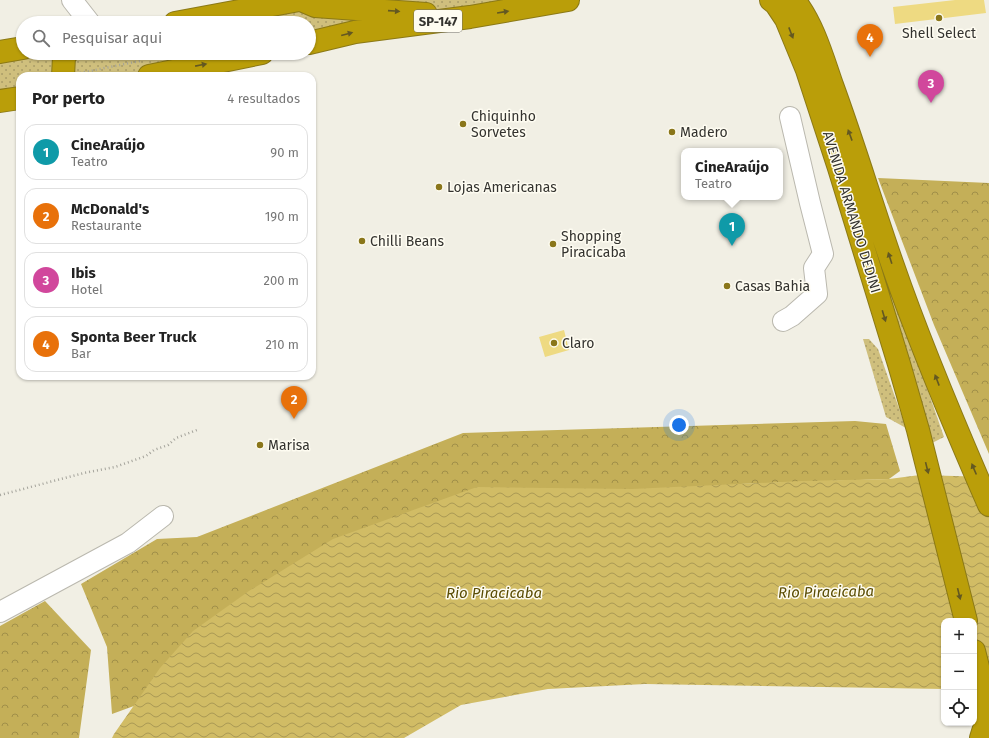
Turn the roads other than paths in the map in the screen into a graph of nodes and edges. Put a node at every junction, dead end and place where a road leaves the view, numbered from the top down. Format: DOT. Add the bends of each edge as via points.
graph roads {
  1 [pos="72,0"];
  2 [pos="300,0"];
  3 [pos="568,0"];
  4 [pos="771,0"];
  5 [pos="794,0"];
  6 [pos="815,0"];
  7 [pos="85,16"];
  8 [pos="213,16"];
  9 [pos="470,17"];
  10 [pos="316,41"];
  11 [pos="816,42"];
  12 [pos="16,49"];
  13 [pos="0,52"];
  14 [pos="64,60"];
  15 [pos="207,60"];
  16 [pos="145,68"];
  17 [pos="63,72"];
  18 [pos="16,99"];
  19 [pos="0,101"];
  20 [pos="790,117"];
  21 [pos="783,321"];
  22 [pos="989,505"];
  23 [pos="163,516"];
  24 [pos="0,612"];
  25 [pos="965,618"];
  26 [pos="975,654"];
  27 [pos="989,708"];
  28 [pos="981,738"];
  1 -- 7 [label="street"];
  2 -- 8 [label="highway"];
  2 -- 9 [label="highway, one-way" via="315,6"];
  9 -- 3 [label="highway, SP-147, one-way"];
  4 -- 25 [label="highway, AVENIDA ARMANDO DEDINI, one-way" via="786,19 807,70 899,364"];
  5 -- 11 [label="highway, AVENIDA ARMANDO DEDINI"];
  6 -- 11 [label="highway"];
  10 -- 9 [label="highway, SP-147, one-way" via="355,32"];
  22 -- 11 [label="highway, AVENIDA ARMANDO DEDINI, one-way" via="950,416 893,267"];
  12 -- 13 [label="highway"];
  14 -- 17 [label="highway"];
  16 -- 15 [label="highway, one-way"];
  18 -- 19 [label="highway"];
  20 -- 21 [label="street" via="822,254 814,268 816,294"];
  23 -- 24 [label="street" via="128,543"];
  26 -- 27 [label="highway"];
  27 -- 28 [label="highway"];
}
